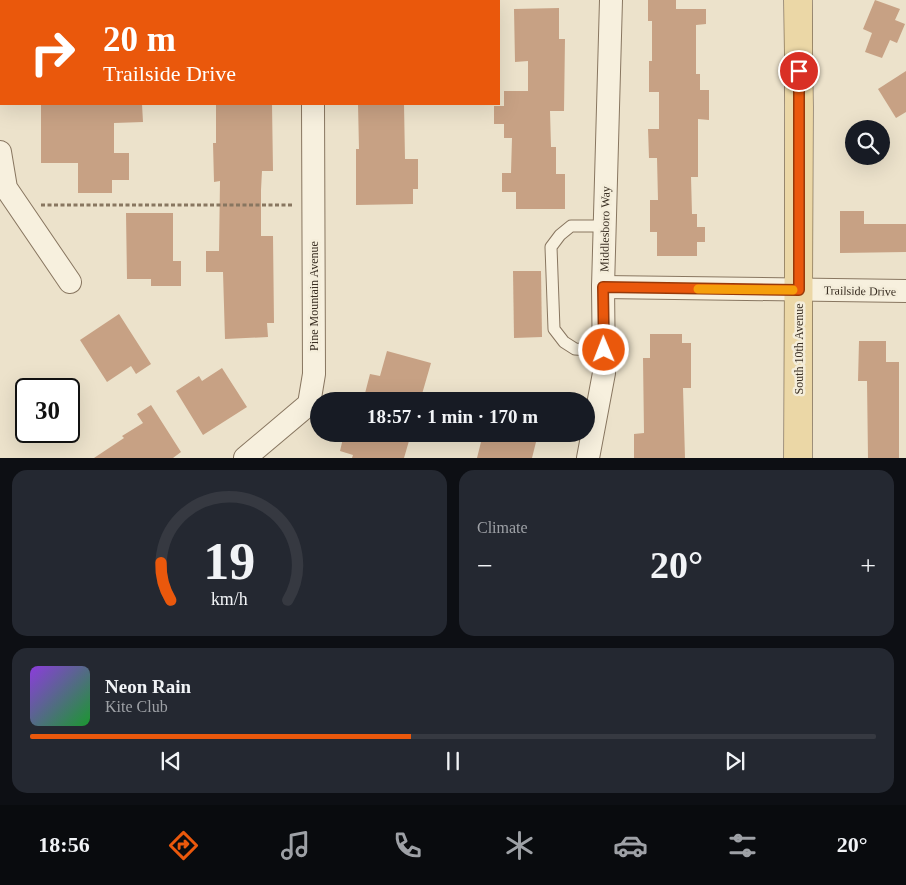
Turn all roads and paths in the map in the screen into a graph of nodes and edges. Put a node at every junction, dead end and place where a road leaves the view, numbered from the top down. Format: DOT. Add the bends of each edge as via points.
graph roads {
  1 [pos="611,0"];
  2 [pos="798,0"];
  3 [pos="313,105"];
  4 [pos="0,152"];
  5 [pos="18,206"];
  6 [pos="314,206"];
  7 [pos="605,226"];
  8 [pos="70,282"];
  9 [pos="603,287"];
  10 [pos="799,290"];
  11 [pos="906,292"];
  12 [pos="604,350"];
  13 [pos="245,458"];
  14 [pos="588,458"];
  15 [pos="798,458"];
  1 -- 7 [label="street, Middlesboro Way"];
  2 -- 10 [label="main road, South 10th Avenue"];
  3 -- 6 [label="street, Pine Mountain Avenue"];
  4 -- 5 [label="street" via="6,188"];
  5 -- 6 [label="path"];
  5 -- 8 [label="street"];
  6 -- 13 [label="street, Pine Mountain Avenue" via="314,374 309,404"];
  7 -- 9 [label="street, Middlesboro Way"];
  7 -- 12 [label="lane" via="571,226 560,234 552,247 554,329 564,342 575,349"];
  9 -- 10 [label="street, Trailside Drive"];
  9 -- 12 [label="street, Middlesboro Way"];
  10 -- 11 [label="street, Trailside Drive"];
  10 -- 15 [label="main road, South 10th Avenue"];
  12 -- 14 [label="street, Middlesboro Way" via="604,373"];
}
